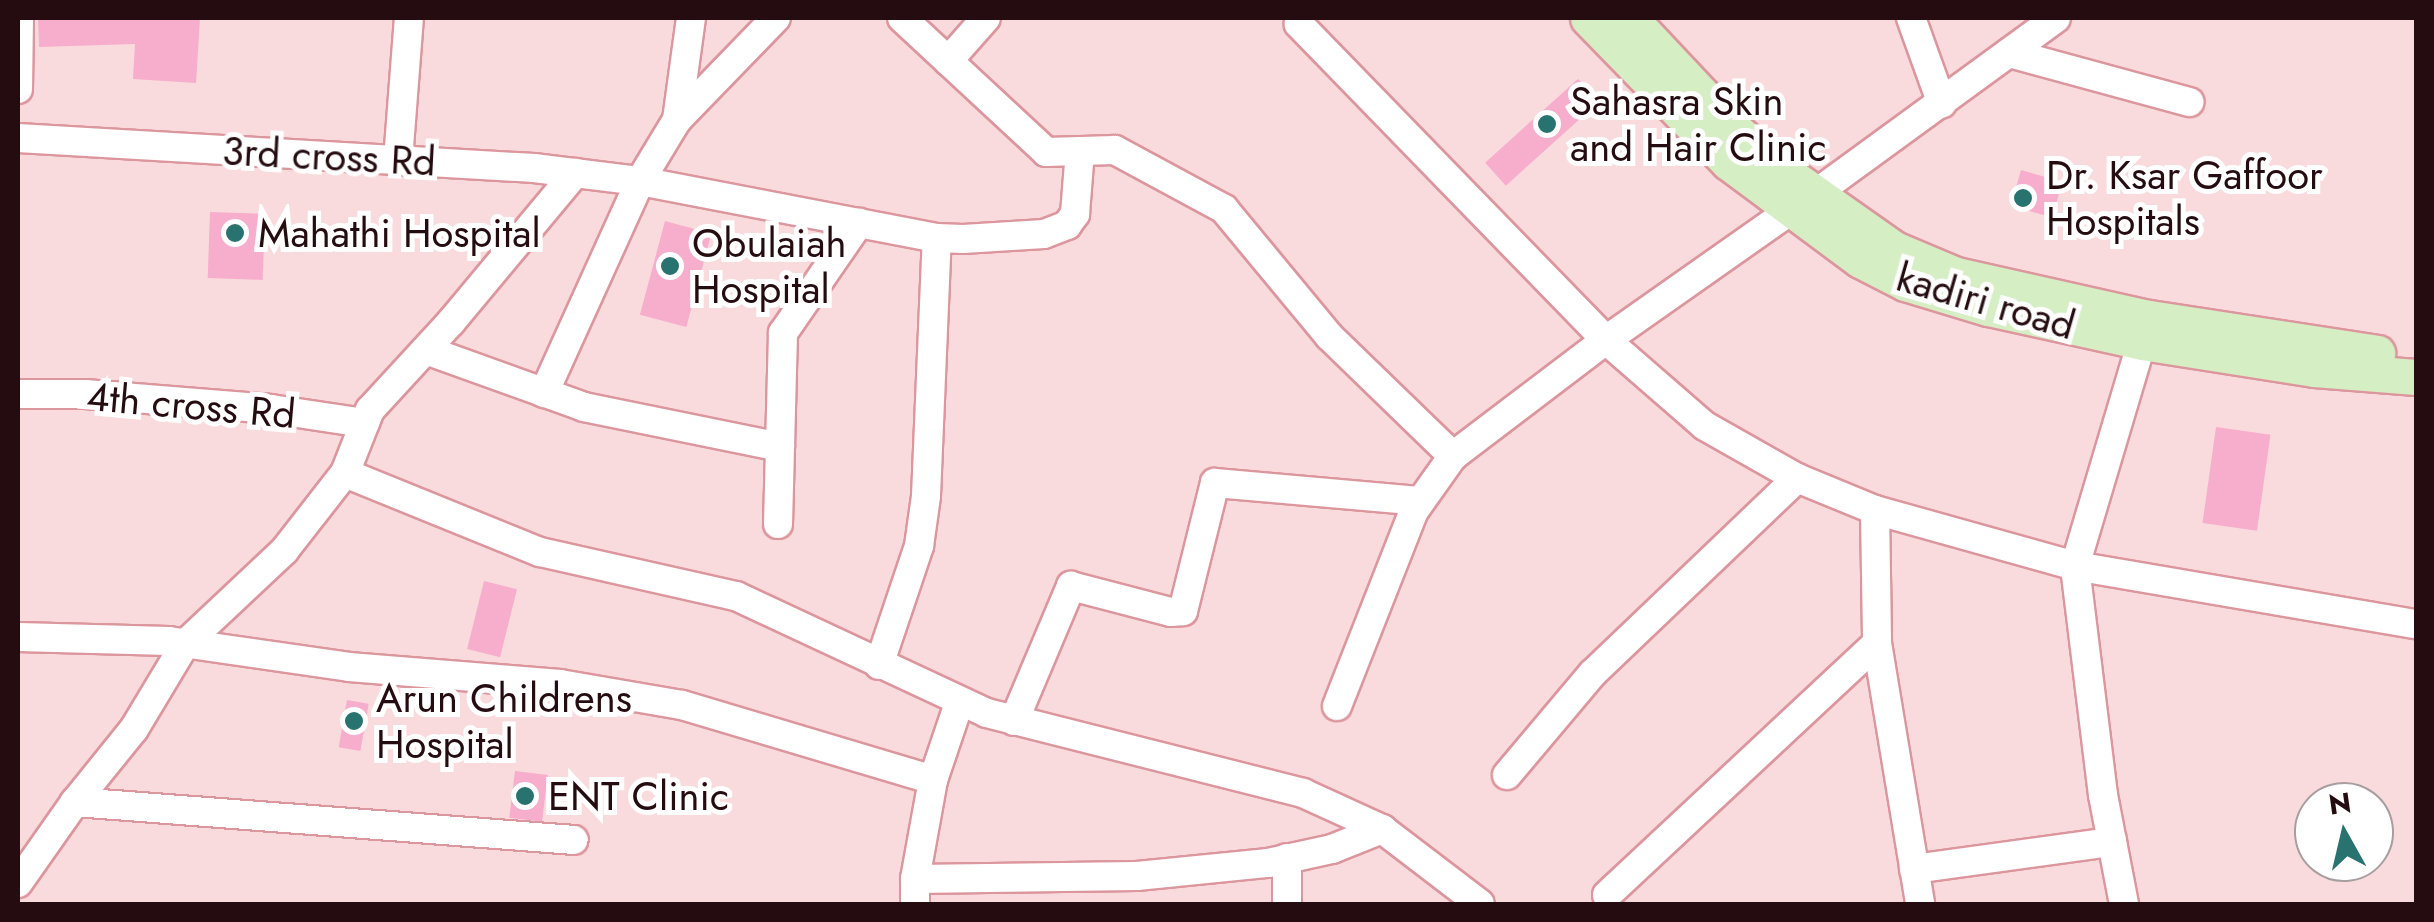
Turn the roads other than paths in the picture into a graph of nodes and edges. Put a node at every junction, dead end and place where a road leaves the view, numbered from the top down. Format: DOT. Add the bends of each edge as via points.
graph roads {
  1 [pos="19,18"];
  2 [pos="409,18"];
  3 [pos="691,18"];
  4 [pos="776,18"];
  5 [pos="902,18"];
  6 [pos="986,18"];
  7 [pos="1588,18"];
  8 [pos="1630,18"];
  9 [pos="1911,18"];
  10 [pos="2056,18"];
  11 [pos="1299,24"];
  12 [pos="2009,53"];
  13 [pos="948,61"];
  14 [pos="18,88"];
  15 [pos="2189,102"];
  16 [pos="1942,104"];
  17 [pos="676,120"];
  18 [pos="18,138"];
  19 [pos="1080,151"];
  20 [pos="398,160"];
  21 [pos="575,173"];
  22 [pos="640,180"];
  23 [pos="1803,202"];
  24 [pos="860,223"];
  25 [pos="937,238"];
  26 [pos="2145,330"];
  27 [pos="1606,340"];
  28 [pos="426,350"];
  29 [pos="2416,356"];
  30 [pos="2416,377"];
  31 [pos="544,393"];
  32 [pos="18,394"];
  33 [pos="365,423"];
  34 [pos="780,447"];
  35 [pos="1453,456"];
  36 [pos="345,473"];
  37 [pos="1797,478"];
  38 [pos="1420,501"];
  39 [pos="1875,510"];
  40 [pos="778,524"];
  41 [pos="2075,566"];
  42 [pos="2416,624"];
  43 [pos="18,637"];
  44 [pos="1877,643"];
  45 [pos="184,644"];
  46 [pos="880,665"];
  47 [pos="954,701"];
  48 [pos="1337,706"];
  49 [pos="1014,720"];
  50 [pos="1507,775"];
  51 [pos="933,780"];
  52 [pos="75,802"];
  53 [pos="1382,828"];
  54 [pos="574,840"];
  55 [pos="2112,842"];
  56 [pos="1287,858"];
  57 [pos="1914,869"];
  58 [pos="18,883"];
  59 [pos="915,892"];
  60 [pos="1607,895"];
  61 [pos="1287,904"];
  62 [pos="1480,904"];
  63 [pos="1920,904"];
  64 [pos="2124,904"];
  1 -- 14 [label="street"];
  2 -- 20 [label="street"];
  3 -- 17 [label="street"];
  4 -- 17 [label="street"];
  5 -- 13 [label="street"];
  6 -- 13 [label="street"];
  7 -- 23 [label="main road, kadiri road" via="1728,162"];
  8 -- 23 [label="main road, kadiri road"];
  9 -- 16 [label="street"];
  10 -- 12 [label="street"];
  11 -- 27 [label="street"];
  12 -- 15 [label="street"];
  12 -- 16 [label="street"];
  13 -- 19 [label="street" via="1046,152"];
  16 -- 23 [label="street"];
  17 -- 22 [label="street"];
  18 -- 20 [label="street, 3rd cross Rd"];
  19 -- 25 [label="street, 3rd cross Rd" via="1075,214 1068,225 1044,234"];
  19 -- 35 [label="street" via="1115,150 1224,209 1329,336"];
  20 -- 21 [label="street, 3rd cross Rd"];
  21 -- 22 [label="street, 3rd cross Rd"];
  21 -- 28 [label="street"];
  22 -- 24 [label="street, 3rd cross Rd"];
  22 -- 31 [label="street"];
  23 -- 26 [label="main road, kadiri road" via="1860,260 1906,283 1988,308"];
  23 -- 27 [label="street"];
  24 -- 25 [label="street, 3rd cross Rd"];
  24 -- 34 [label="street" via="783,333"];
  25 -- 46 [label="street" via="926,496 919,546"];
  26 -- 29 [label="main road, kadiri road"];
  26 -- 30 [label="main road, kadiri road" via="2314,370"];
  26 -- 41 [label="street"];
  27 -- 35 [label="street"];
  27 -- 37 [label="street" via="1706,426"];
  28 -- 31 [label="street"];
  28 -- 33 [label="street"];
  31 -- 34 [label="street"];
  32 -- 33 [label="street, 4th cross Rd" via="141,398"];
  33 -- 36 [label="street"];
  34 -- 40 [label="street"];
  35 -- 38 [label="street"];
  36 -- 45 [label="street" via="284,551"];
  36 -- 46 [label="street" via="540,552 736,596"];
  37 -- 39 [label="street"];
  37 -- 50 [label="street" via="1592,674"];
  38 -- 48 [label="street"];
  38 -- 49 [label="street" via="1215,483 1183,611 1072,586"];
  39 -- 41 [label="street"];
  39 -- 44 [label="street"];
  41 -- 42 [label="street"];
  41 -- 55 [label="street"];
  43 -- 45 [label="street"];
  44 -- 57 [label="street"];
  44 -- 60 [label="street"];
  45 -- 51 [label="street" via="349,667 560,684 682,705"];
  45 -- 52 [label="street" via="134,729"];
  46 -- 47 [label="street"];
  47 -- 49 [label="street"];
  47 -- 51 [label="street"];
  49 -- 53 [label="street" via="1303,794"];
  51 -- 59 [label="street"];
  52 -- 54 [label="street"];
  52 -- 58 [label="street"];
  53 -- 56 [label="street"];
  53 -- 62 [label="street"];
  55 -- 57 [label="street"];
  55 -- 64 [label="street"];
  56 -- 59 [label="street"];
  56 -- 61 [label="street"];
  57 -- 63 [label="street"];
}
